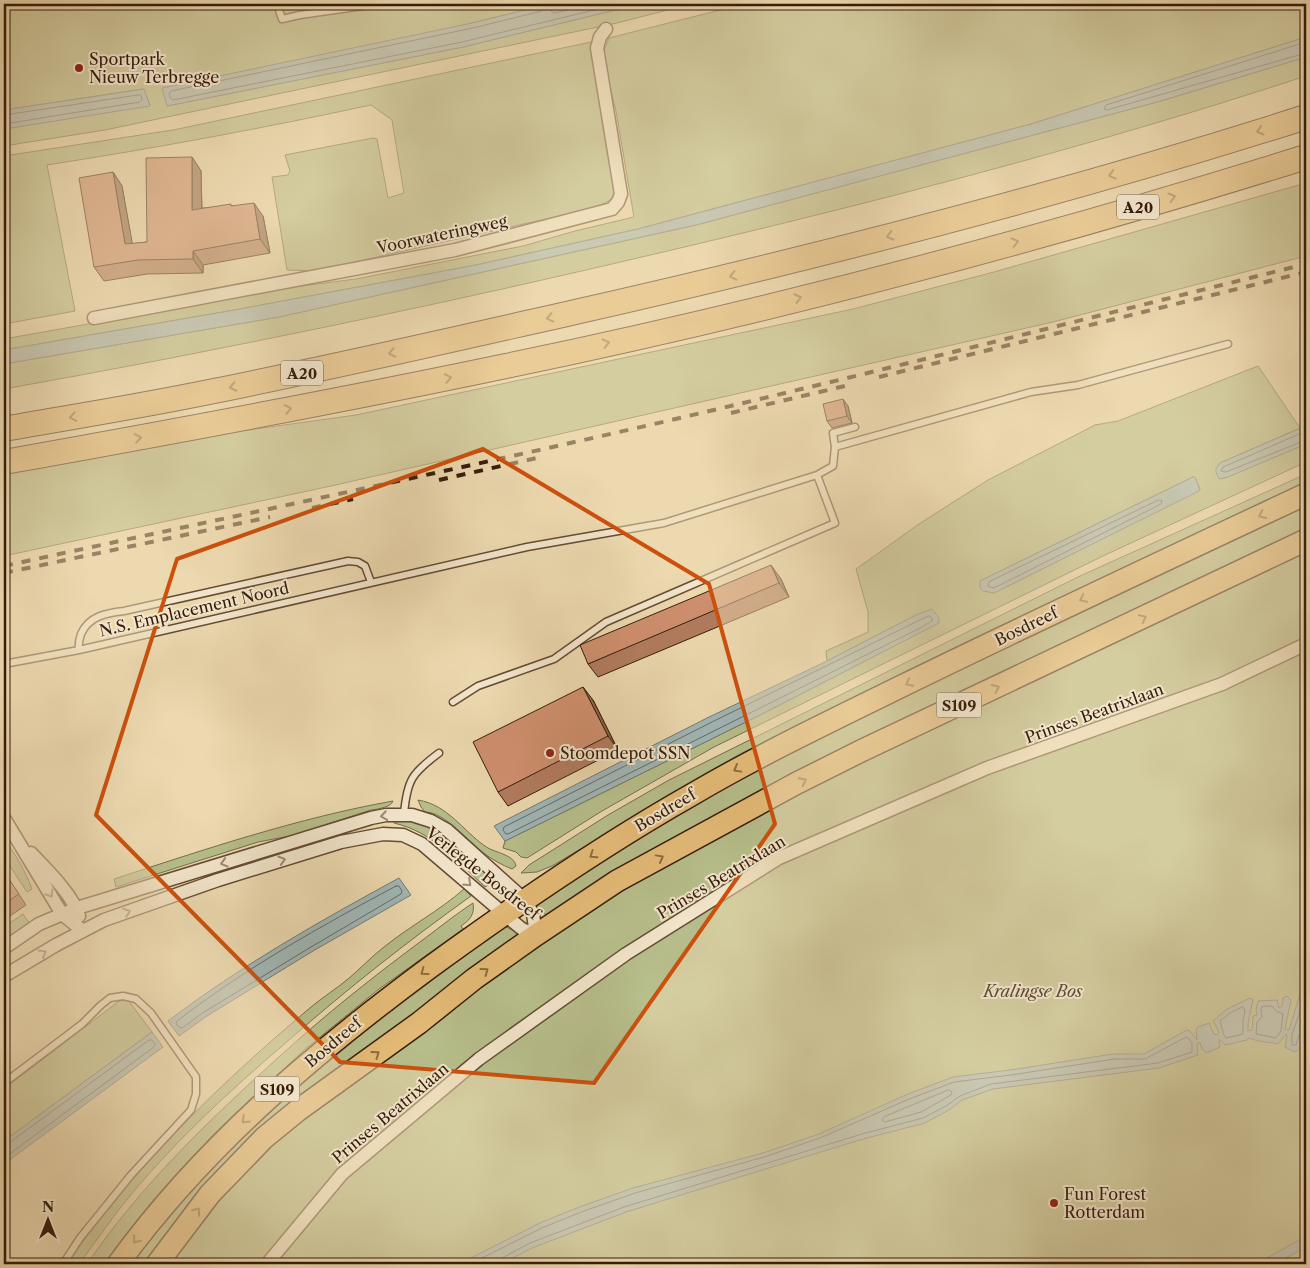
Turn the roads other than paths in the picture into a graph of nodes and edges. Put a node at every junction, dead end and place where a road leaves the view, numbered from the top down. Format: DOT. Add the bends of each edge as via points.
graph roads {
  1 [pos="278,4"];
  2 [pos="377,4"];
  3 [pos="606,29"];
  4 [pos="1306,116"];
  5 [pos="1306,157"];
  6 [pos="94,318"];
  7 [pos="1228,344"];
  8 [pos="855,427"];
  9 [pos="4,429"];
  10 [pos="835,447"];
  11 [pos="4,462"];
  12 [pos="817,475"];
  13 [pos="1306,494"];
  14 [pos="1306,540"];
  15 [pos="371,582"];
  16 [pos="1306,644"];
  17 [pos="79,650"];
  18 [pos="4,664"];
  19 [pos="454,702"];
  20 [pos="439,753"];
  21 [pos="404,814"];
  22 [pos="4,818"];
  23 [pos="20,843"];
  24 [pos="525,900"];
  25 [pos="76,908"];
  26 [pos="62,914"];
  27 [pos="504,914"];
  28 [pos="83,931"];
  29 [pos="536,935"];
  30 [pos="4,948"];
  31 [pos="4,976"];
  32 [pos="4,1083"];
  33 [pos="63,1264"];
  34 [pos="118,1264"];
  35 [pos="157,1264"];
  36 [pos="267,1264"];
  1 -- 2 [label="lane" via="282,19"];
  3 -- 6 [label="street, Voorwateringweg" via="596,48 621,194 612,209 456,250"];
  4 -- 9 [label="highway, A20, one-way" via="1031,198 745,273 217,390"];
  11 -- 5 [label="highway, A20, one-way" via="507,366 717,318 968,255"];
  7 -- 10 [label="lane" via="1078,384 1031,392"];
  8 -- 10 [label="lane" via="834,433"];
  10 -- 12 [label="lane" via="834,466"];
  12 -- 15 [label="lane, N.S. Emplacement Noord" via="664,524 527,547"];
  12 -- 19 [label="lane" via="835,523 606,622 554,659 478,686"];
  13 -- 24 [label="highway, Bosdreef / S109, one-way" via="786,743 618,838"];
  29 -- 14 [label="highway, Bosdreef / S109, one-way" via="617,881 797,783"];
  15 -- 17 [label="lane, N.S. Emplacement Noord"];
  15 -- 17 [label="lane" via="365,566 348,561 104,614 84,628 78,643"];
  16 -- 36 [label="street, Prinses Beatrixlaan" via="1222,684 987,768 779,858 626,954 479,1059 342,1174"];
  17 -- 18 [label="lane, N.S. Emplacement Noord"];
  20 -- 21 [label="lane" via="410,779"];
  21 -- 24 [label="street, Verlegde Bosdreef" via="421,817 447,830"];
  21 -- 25 [label="street, Verlegde Bosdreef, one-way" via="371,818"];
  22 -- 23 [label="street"];
  23 -- 25 [label="street"];
  23 -- 26 [label="street, one-way"];
  24 -- 27 [label="highway, Bosdreef / S109"];
  24 -- 29 [label="street, Verlegde Bosdreef" via="533,914"];
  25 -- 26 [label="street, Verlegde Bosdreef"];
  25 -- 28 [label="street"];
  26 -- 28 [label="street"];
  26 -- 30 [label="street, Verlegde Bosdreef" via="39,924"];
  28 -- 27 [label="street, Verlegde Bosdreef, one-way" via="104,920 218,880 341,842 383,834 403,836 422,844"];
  27 -- 29 [label="street, Verlegde Bosdreef" via="522,929"];
  27 -- 34 [label="highway, Bosdreef / S109, one-way" via="363,1017 281,1086 174,1193"];
  31 -- 28 [label="street, Verlegde Bosdreef, one-way"];
  35 -- 29 [label="highway, Bosdreef / S109, one-way" via="210,1194 264,1138"];
  32 -- 33 [label="lane" via="82,1024 110,998 123,996 136,999 151,1012 196,1077 196,1094 191,1110 131,1175"];
}
